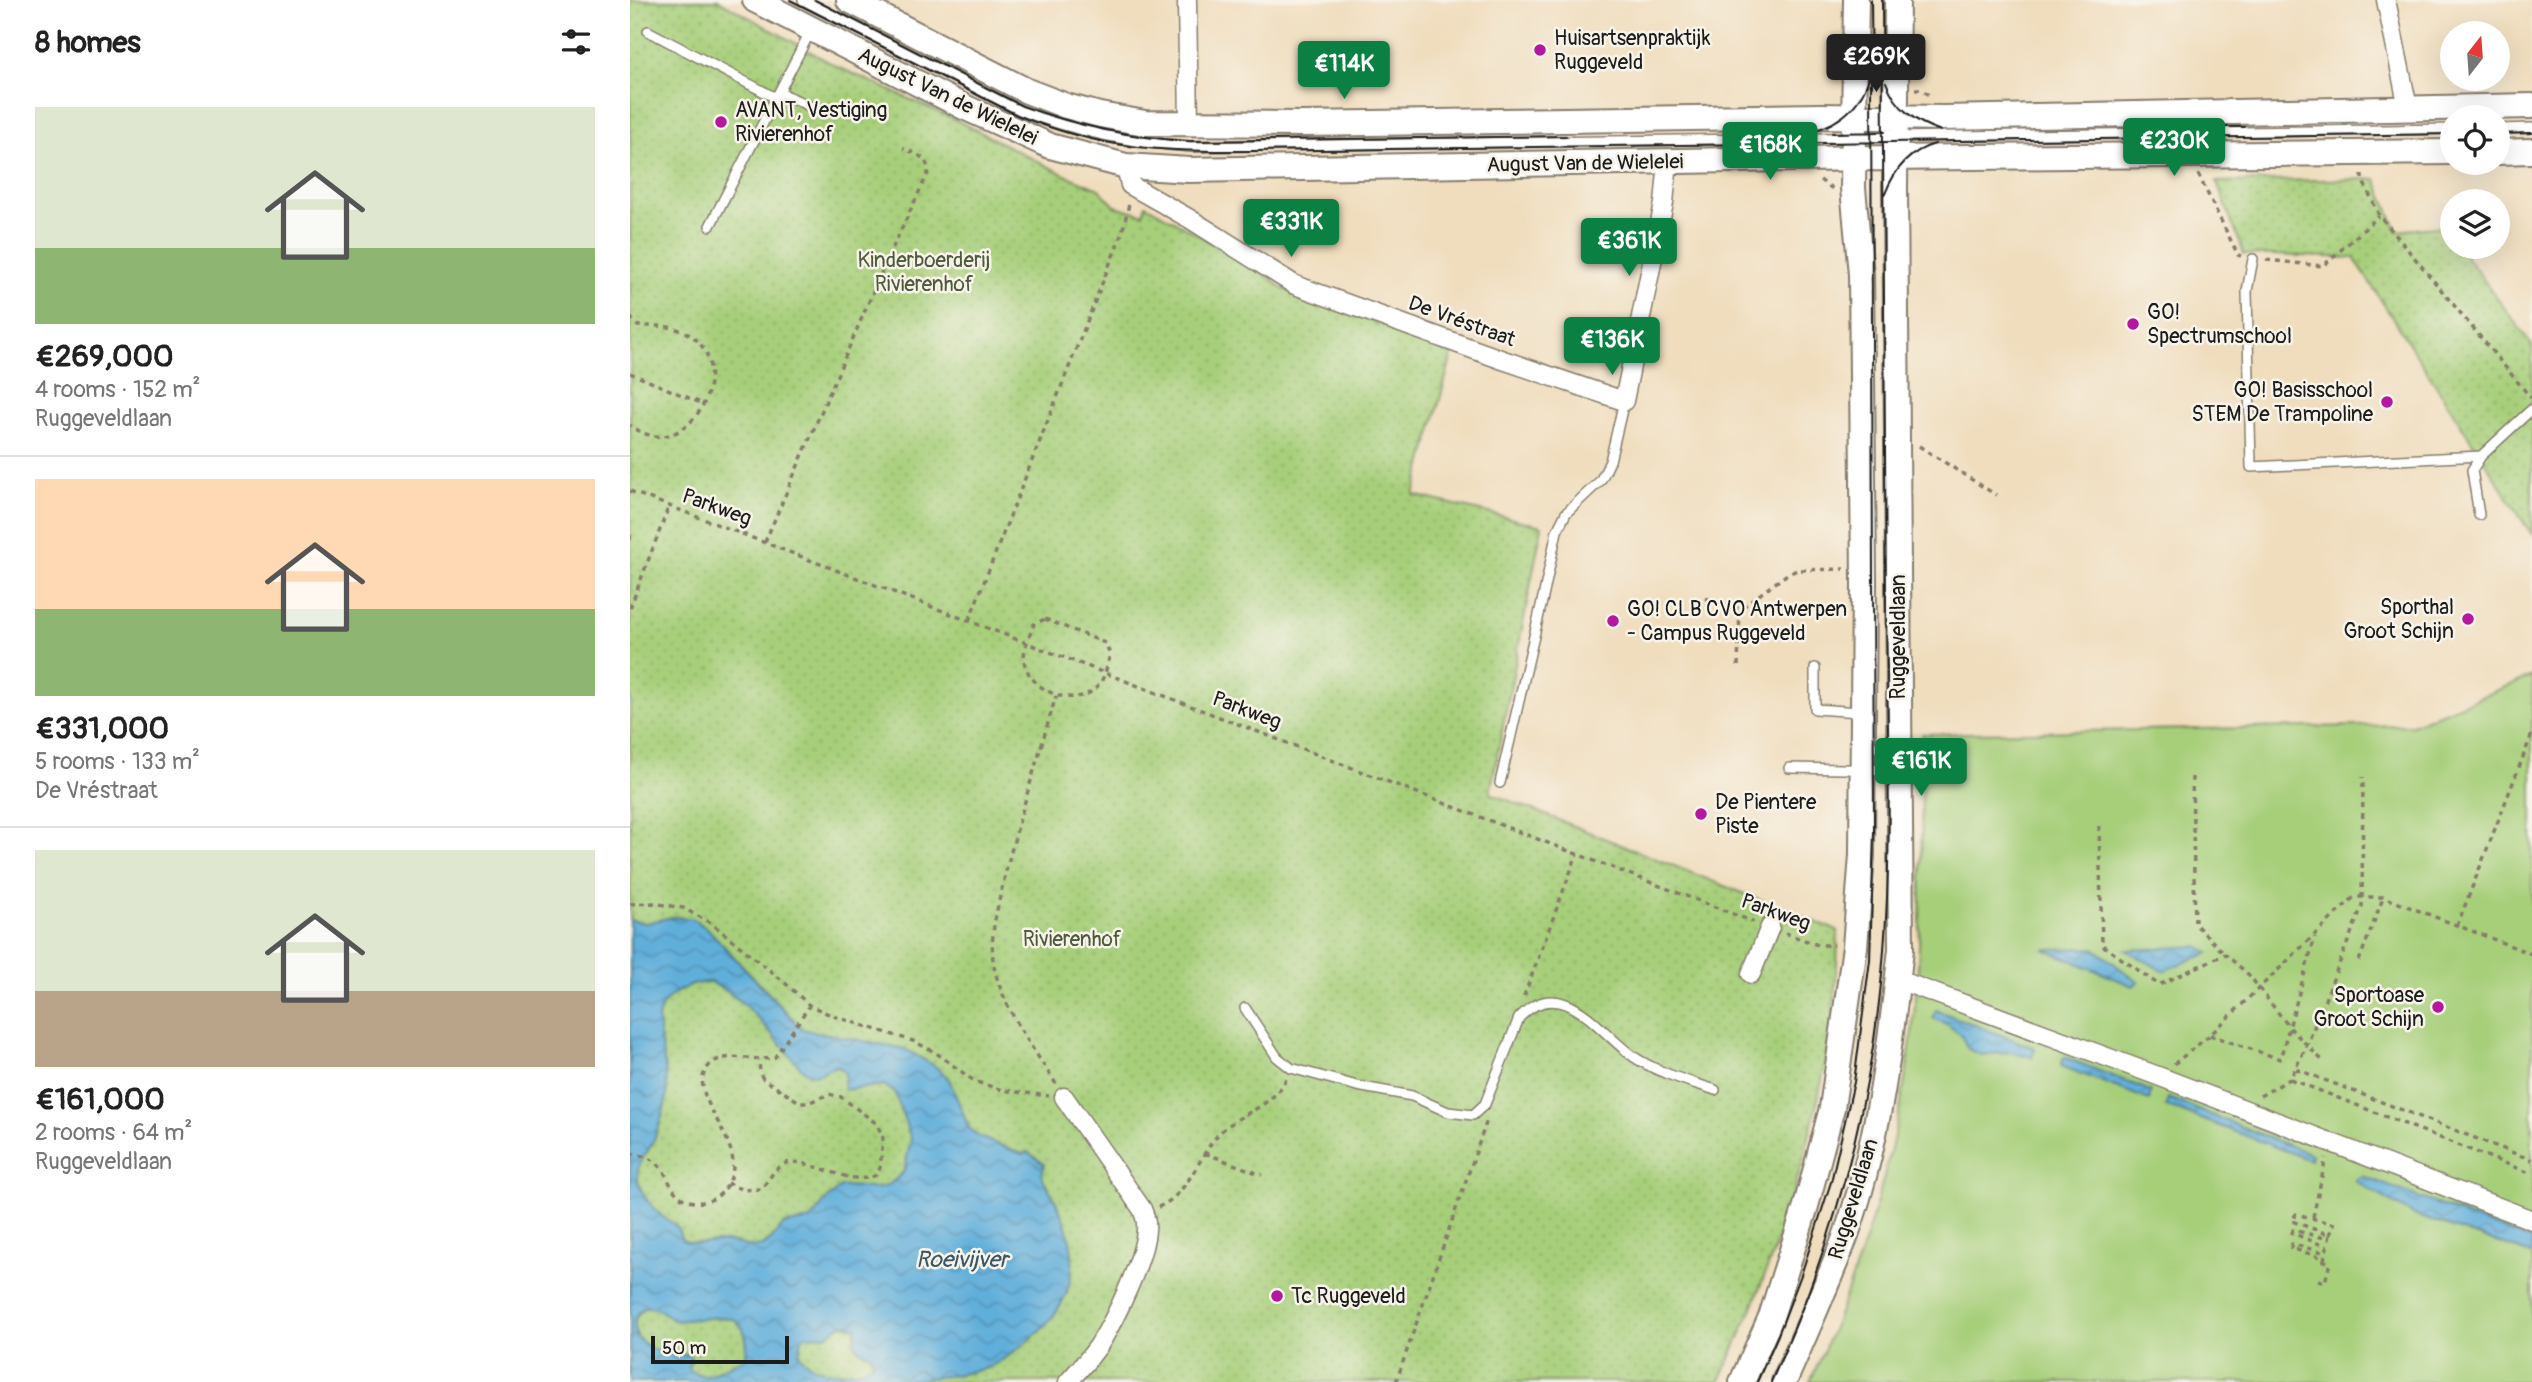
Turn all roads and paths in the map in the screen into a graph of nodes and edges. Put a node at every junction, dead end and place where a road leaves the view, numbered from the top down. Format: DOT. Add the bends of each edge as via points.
graph roads {
  1 [pos="755,0"];
  2 [pos="803,0"];
  3 [pos="849,0"];
  4 [pos="1187,0"];
  5 [pos="1856,0"];
  6 [pos="1897,0"];
  7 [pos="2386,0"];
  8 [pos="812,29"];
  9 [pos="648,31"];
  10 [pos="778,95"];
  11 [pos="2532,106"];
  12 [pos="2408,108"];
  13 [pos="818,110"];
  14 [pos="1189,125"];
  15 [pos="2532,128"];
  16 [pos="2440,129"];
  17 [pos="2510,129"];
  18 [pos="1854,137"];
  19 [pos="1896,137"];
  20 [pos="903,148"];
  21 [pos="2532,151"];
  22 [pos="2440,152"];
  23 [pos="2510,152"];
  24 [pos="1668,161"];
  25 [pos="2192,163"];
  26 [pos="2361,170"];
  27 [pos="1128,175"];
  28 [pos="1831,189"];
  29 [pos="1838,201"];
  30 [pos="2379,215"];
  31 [pos="710,226"];
  32 [pos="2253,259"];
  33 [pos="630,317"];
  34 [pos="630,373"];
  35 [pos="2532,398"];
  36 [pos="1624,401"];
  37 [pos="703,404"];
  38 [pos="2532,409"];
  39 [pos="630,425"];
  40 [pos="1911,441"];
  41 [pos="2481,456"];
  42 [pos="630,491"];
  43 [pos="1996,495"];
  44 [pos="669,506"];
  45 [pos="2479,515"];
  46 [pos="630,535"];
  47 [pos="630,541"];
  48 [pos="765,541"];
  49 [pos="1847,580"];
  50 [pos="1705,598"];
  51 [pos="630,608"];
  52 [pos="1740,609"];
  53 [pos="970,620"];
  54 [pos="1027,642"];
  55 [pos="1738,666"];
  56 [pos="1815,668"];
  57 [pos="1105,673"];
  58 [pos="1056,696"];
  59 [pos="1861,712"];
  60 [pos="2532,734"];
  61 [pos="1924,747"];
  62 [pos="1861,757"];
  63 [pos="1898,759"];
  64 [pos="1789,768"];
  65 [pos="2192,777"];
  66 [pos="2362,777"];
  67 [pos="1500,783"];
  68 [pos="2099,826"];
  69 [pos="1577,854"];
  70 [pos="2362,897"];
  71 [pos="2383,897"];
  72 [pos="630,904"];
  73 [pos="2457,926"];
  74 [pos="1770,928"];
  75 [pos="2316,935"];
  76 [pos="1855,947"];
  77 [pos="2225,954"];
  78 [pos="2532,954"];
  79 [pos="2359,961"];
  80 [pos="1751,974"];
  81 [pos="1907,983"];
  82 [pos="2260,988"];
  83 [pos="809,1005"];
  84 [pos="1245,1008"];
  85 [pos="1527,1009"];
  86 [pos="2290,1028"];
  87 [pos="2210,1035"];
  88 [pos="2307,1045"];
  89 [pos="759,1059"];
  90 [pos="2323,1061"];
  91 [pos="1292,1068"];
  92 [pos="2296,1069"];
  93 [pos="2158,1076"];
  94 [pos="2290,1079"];
  95 [pos="1714,1090"];
  96 [pos="1064,1097"];
  97 [pos="1485,1104"];
  98 [pos="2240,1107"];
  99 [pos="2329,1142"];
  100 [pos="630,1153"];
  101 [pos="1205,1153"];
  102 [pos="2532,1160"];
  103 [pos="2532,1174"];
  104 [pos="1262,1175"];
  105 [pos="727,1183"];
  106 [pos="1142,1209"];
  107 [pos="2313,1217"];
  108 [pos="2532,1220"];
  109 [pos="2330,1237"];
  110 [pos="2327,1247"];
  111 [pos="2326,1253"];
  112 [pos="2323,1261"];
  113 [pos="2318,1280"];
  114 [pos="1068,1382"];
  115 [pos="1396,1382"];
  116 [pos="1742,1382"];
  117 [pos="1784,1382"];
  1 -- 8 [label="main road, August Van de Wielelei"];
  2 -- 18 [label="lane, August Van de Wielelei" via="1020,110 1055,124 1141,144"];
  3 -- 14 [label="main road, August Van de Wielelei" via="1027,91 1066,106 1145,123"];
  4 -- 14 [label="street"];
  5 -- 18 [label="main road, Ruggeveldlaan"];
  6 -- 19 [label="main road, Ruggeveldlaan"];
  7 -- 12 [label="street"];
  8 -- 10 [label="lane"];
  8 -- 27 [label="main road, August Van de Wielelei" via="1003,126"];
  9 -- 10 [label="lane"];
  10 -- 13 [label="lane"];
  10 -- 31 [label="lane"];
  11 -- 12 [label="main road, August Van de Wielelei"];
  12 -- 19 [label="main road, August Van de Wielelei"];
  14 -- 18 [label="main road, August Van de Wielelei"];
  15 -- 17 [label="lane"];
  16 -- 19 [label="lane, August Van de Wielelei"];
  18 -- 19 [label="main road, August Van de Wielelei"];
  18 -- 19 [label="main road, August Van de Wielelei"];
  18 -- 24 [label="main road, August Van de Wielelei"];
  18 -- 59 [label="main road, Ruggeveldlaan" via="1862,302"];
  19 -- 22 [label="main road, August Van de Wielelei"];
  19 -- 63 [label="main road, Ruggeveldlaan"];
  20 -- 48 [label="path" via="925,159 928,173"];
  21 -- 23 [label="main road"];
  24 -- 27 [label="main road, August Van de Wielelei"];
  24 -- 36 [label="street" via="1664,203"];
  25 -- 32 [label="path" via="2238,255"];
  26 -- 30 [label="path"];
  27 -- 36 [label="street, De Vréstraat" via="1295,285"];
  27 -- 53 [label="path" via="1129,208 1122,233"];
  28 -- 29 [label="path"];
  30 -- 32 [label="path" via="2323,266"];
  30 -- 35 [label="path"];
  32 -- 41 [label="lane" via="2247,291 2251,467"];
  33 -- 37 [label="path" via="638,326 683,331 702,346 711,364"];
  34 -- 37 [label="path"];
  36 -- 67 [label="lane" via="1610,461 1600,481 1566,513 1557,531"];
  37 -- 39 [label="path" via="693,422 676,434 657,436"];
  38 -- 41 [label="lane"];
  40 -- 43 [label="path"];
  41 -- 45 [label="lane" via="2472,470"];
  42 -- 44 [label="path, Parkweg"];
  44 -- 48 [label="path, Parkweg"];
  44 -- 51 [label="path"];
  46 -- 47 [label="path"];
  48 -- 53 [label="path, Parkweg"];
  49 -- 52 [label="path" via="1846,569 1797,570"];
  50 -- 52 [label="path"];
  52 -- 55 [label="path"];
  53 -- 54 [label="path, Parkweg"];
  54 -- 57 [label="path, Parkweg"];
  54 -- 57 [label="path" via="1034,624 1045,619 1093,638 1105,643 1110,653"];
  54 -- 58 [label="path" via="1027,671"];
  56 -- 59 [label="lane" via="1815,709"];
  57 -- 58 [label="path" via="1087,694"];
  57 -- 69 [label="path, Parkweg"];
  58 -- 96 [label="path" via="1016,830 992,944 1006,1002"];
  59 -- 62 [label="main road, Ruggeveldlaan"];
  60 -- 73 [label="path"];
  61 -- 63 [label="lane"];
  62 -- 63 [label="lane"];
  62 -- 63 [label="lane"];
  62 -- 64 [label="lane"];
  62 -- 76 [label="main road, Ruggeveldlaan" via="1862,855"];
  63 -- 117 [label="main road, Ruggeveldlaan" via="1902,928 1894,1016 1876,1124 1843,1243"];
  65 -- 77 [label="path" via="2195,924"];
  66 -- 70 [label="path"];
  68 -- 77 [label="path" via="2102,945 2159,985"];
  69 -- 74 [label="path, Parkweg"];
  69 -- 85 [label="path" via="1524,996"];
  70 -- 71 [label="path"];
  70 -- 75 [label="path" via="2354,897"];
  70 -- 88 [label="path"];
  71 -- 73 [label="path"];
  71 -- 79 [label="path"];
  72 -- 83 [label="path" via="683,908 711,923"];
  73 -- 78 [label="path"];
  74 -- 76 [label="path, Parkweg" via="1818,944"];
  74 -- 80 [label="street"];
  75 -- 82 [label="path"];
  75 -- 86 [label="path"];
  76 -- 116 [label="main road, Ruggeveldlaan" via="1832,1108 1771,1317"];
  77 -- 82 [label="path"];
  81 -- 93 [label="street"];
  82 -- 86 [label="path"];
  82 -- 87 [label="path"];
  83 -- 89 [label="path" via="778,1054"];
  83 -- 96 [label="path" via="913,1041 974,1081 1002,1090"];
  84 -- 91 [label="lane" via="1277,1057"];
  85 -- 95 [label="lane" via="1542,1001 1569,1005 1634,1057"];
  85 -- 97 [label="lane" via="1519,1018"];
  86 -- 87 [label="path" via="2280,1059"];
  86 -- 88 [label="path"];
  87 -- 93 [label="path"];
  88 -- 90 [label="path"];
  88 -- 92 [label="path"];
  89 -- 105 [label="path" via="721,1060 704,1074 707,1102 732,1153"];
  89 -- 105 [label="path" via="763,1079 796,1100 808,1103 837,1095 877,1124 883,1138 880,1168 876,1175 864,1179 790,1162 777,1169 761,1189 743,1190"];
  91 -- 97 [label="lane" via="1412,1096 1448,1112 1473,1115"];
  91 -- 101 [label="path" via="1282,1089 1223,1130"];
  92 -- 94 [label="path"];
  92 -- 102 [label="path"];
  93 -- 98 [label="street"];
  94 -- 98 [label="path"];
  94 -- 103 [label="path"];
  96 -- 106 [label="street"];
  97 -- 115 [label="path" via="1487,1119"];
  98 -- 99 [label="street"];
  99 -- 107 [label="path"];
  99 -- 108 [label="street"];
  100 -- 105 [label="path" via="660,1166 674,1192 688,1201 706,1202"];
  101 -- 104 [label="path"];
  101 -- 106 [label="path" via="1172,1199"];
  106 -- 114 [label="street" via="1146,1232 1124,1294 1098,1346"];
  107 -- 109 [label="path" via="2334,1224"];
  107 -- 109 [label="path" via="2296,1214 2292,1221"];
  109 -- 110 [label="path"];
  109 -- 110 [label="path" via="2292,1233"];
  110 -- 111 [label="path"];
  111 -- 112 [label="path"];
  111 -- 112 [label="path" via="2292,1244 2291,1248"];
  112 -- 113 [label="path" via="2330,1263 2325,1282"];
}
